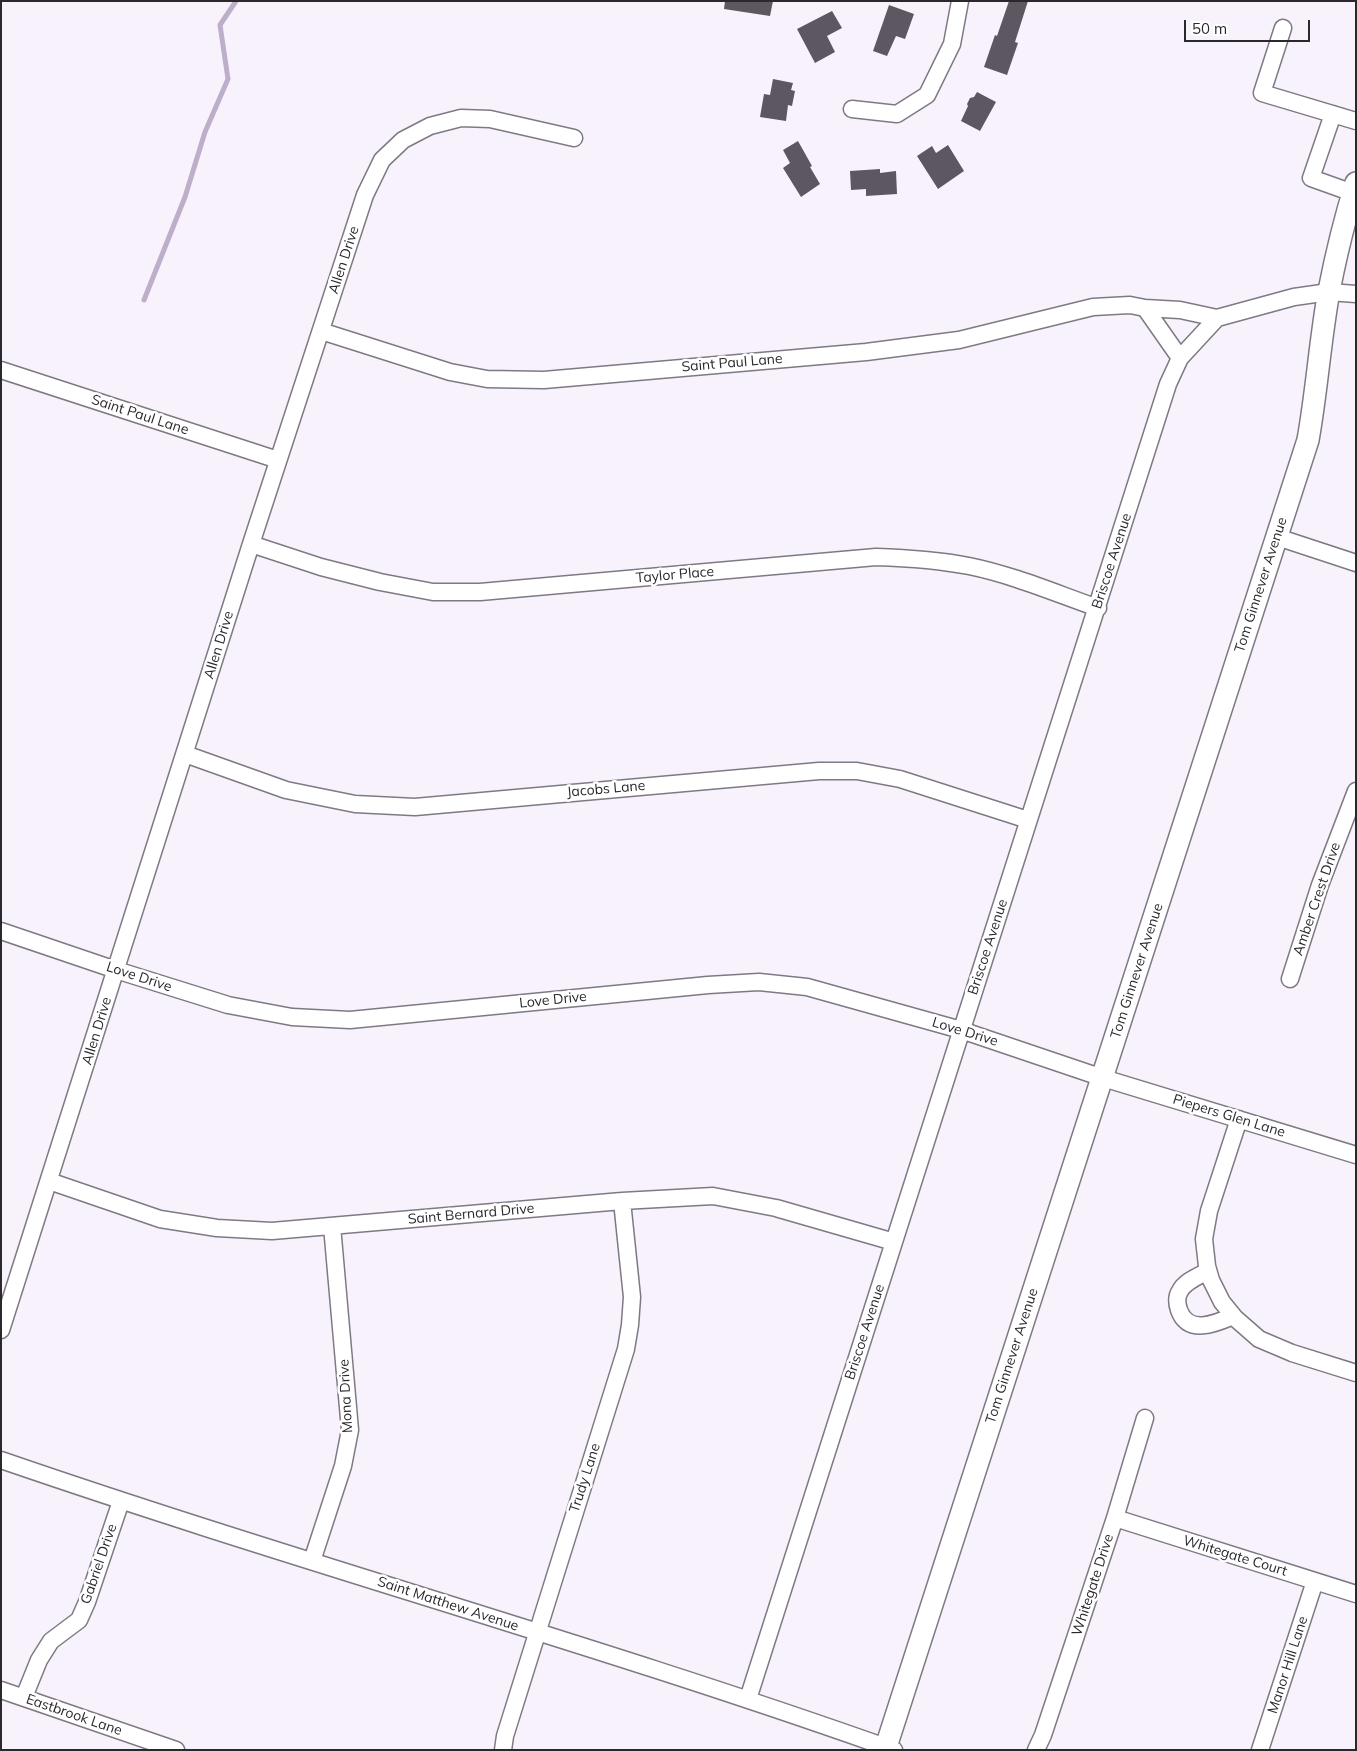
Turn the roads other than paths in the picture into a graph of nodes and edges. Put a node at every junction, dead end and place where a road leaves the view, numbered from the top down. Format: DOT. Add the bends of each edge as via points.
graph roads {
  1 [pos="960,1"];
  2 [pos="1283,28"];
  3 [pos="852,109"];
  4 [pos="1333,114"];
  5 [pos="1356,120"];
  6 [pos="574,138"];
  7 [pos="1354,188"];
  8 [pos="1329,292"];
  9 [pos="1356,294"];
  10 [pos="1145,308"];
  11 [pos="1217,318"];
  12 [pos="321,331"];
  13 [pos="1180,358"];
  14 [pos="1,370"];
  15 [pos="278,460"];
  16 [pos="1277,537"];
  17 [pos="251,544"];
  18 [pos="1356,563"];
  19 [pos="1098,608"];
  20 [pos="185,754"];
  21 [pos="1356,791"];
  22 [pos="1028,820"];
  23 [pos="1,931"];
  24 [pos="116,970"];
  25 [pos="1290,979"];
  26 [pos="961,1030"];
  27 [pos="1102,1078"];
  28 [pos="1239,1120"];
  29 [pos="1356,1155"];
  30 [pos="50,1181"];
  31 [pos="622,1201"];
  32 [pos="332,1226"];
  33 [pos="894,1242"];
  34 [pos="1208,1270"];
  35 [pos="1233,1316"];
  36 [pos="1,1330"];
  37 [pos="1356,1373"];
  38 [pos="1146,1418"];
  39 [pos="1,1460"];
  40 [pos="121,1501"];
  41 [pos="1115,1518"];
  42 [pos="312,1561"];
  43 [pos="1315,1581"];
  44 [pos="1356,1594"];
  45 [pos="536,1632"];
  46 [pos="1,1690"];
  47 [pos="24,1698"];
  48 [pos="748,1699"];
  49 [pos="888,1749"];
  50 [pos="176,1750"];
  51 [pos="503,1750"];
  52 [pos="1036,1750"];
  53 [pos="1260,1750"];
  1 -- 3 [label="street" via="952,44 926,94 897,114"];
  2 -- 4 [label="street" via="1262,93"];
  4 -- 5 [label="street"];
  4 -- 7 [label="street" via="1311,178"];
  6 -- 12 [label="street, Allen Drive" via="490,119 461,118 430,126 403,140 382,160 365,195"];
  7 -- 8 [label="main road, Tom Ginnever Avenue"];
  8 -- 9 [label="street"];
  8 -- 11 [label="street" via="1294,297"];
  8 -- 16 [label="main road, Tom Ginnever Avenue" via="1308,440"];
  10 -- 11 [label="street, Saint Paul Lane" via="1180,310"];
  10 -- 12 [label="street, Saint Paul Lane" via="1093,306 959,340 866,352 544,380 488,380 450,372"];
  10 -- 13 [label="street"];
  11 -- 13 [label="street, Briscoe Avenue"];
  12 -- 15 [label="street, Allen Drive"];
  13 -- 19 [label="street, Briscoe Avenue" via="1168,384"];
  14 -- 15 [label="street, Saint Paul Lane"];
  15 -- 17 [label="street, Allen Drive"];
  16 -- 18 [label="street"];
  16 -- 27 [label="main road, Tom Ginnever Avenue"];
  17 -- 19 [label="street, Taylor Place" via="321,567 433,592 480,592 876,557 928,560 1007,576"];
  17 -- 20 [label="street, Allen Drive"];
  19 -- 22 [label="street, Briscoe Avenue"];
  20 -- 22 [label="street, Jacobs Lane" via="286,790 355,804 415,807 819,771 857,771 900,779"];
  20 -- 24 [label="street, Allen Drive"];
  21 -- 25 [label="street, Amber Crest Drive" via="1320,885"];
  22 -- 26 [label="street, Briscoe Avenue"];
  23 -- 24 [label="street, Love Drive"];
  24 -- 26 [label="street, Love Drive" via="228,1004 292,1017 350,1020 758,982 807,987"];
  24 -- 30 [label="street, Allen Drive"];
  26 -- 27 [label="street, Love Drive"];
  26 -- 33 [label="street, Briscoe Avenue"];
  27 -- 28 [label="street, Piepers Glen Lane"];
  27 -- 49 [label="main road, Tom Ginnever Avenue"];
  28 -- 29 [label="street, Piepers Glen Lane"];
  28 -- 34 [label="street" via="1209,1211 1204,1239"];
  30 -- 32 [label="street, Saint Bernard Drive" via="160,1219 217,1228 272,1231"];
  30 -- 36 [label="street, Allen Drive"];
  31 -- 32 [label="street, Saint Bernard Drive"];
  31 -- 33 [label="street, Saint Bernard Drive" via="713,1196 776,1208"];
  31 -- 45 [label="street, Trudy Lane" via="632,1297 626,1349"];
  32 -- 42 [label="street, Mona Drive" via="350,1430 344,1466"];
  33 -- 48 [label="street, Briscoe Avenue"];
  34 -- 35 [label="street" via="1222,1302"];
  34 -- 35 [label="street" via="1179,1291 1177,1303 1182,1316 1191,1325 1203,1326"];
  35 -- 37 [label="street" via="1260,1339 1292,1353"];
  38 -- 41 [label="street, Whitegate Drive"];
  39 -- 40 [label="street, Saint Matthew Avenue"];
  40 -- 42 [label="street, Saint Matthew Avenue"];
  40 -- 47 [label="street, Gabriel Drive" via="79,1620 50,1641"];
  41 -- 43 [label="street, Whitegate Court"];
  41 -- 52 [label="street, Whitegate Drive"];
  42 -- 45 [label="street, Saint Matthew Avenue"];
  43 -- 44 [label="street, Whitegate Court"];
  43 -- 53 [label="street, Manor Hill Lane"];
  45 -- 48 [label="street, Saint Matthew Avenue"];
  45 -- 51 [label="street, Trudy Lane"];
  46 -- 47 [label="street, Eastbrook Lane"];
  47 -- 50 [label="street, Eastbrook Lane"];
  48 -- 49 [label="street, Saint Matthew Avenue"];
}
